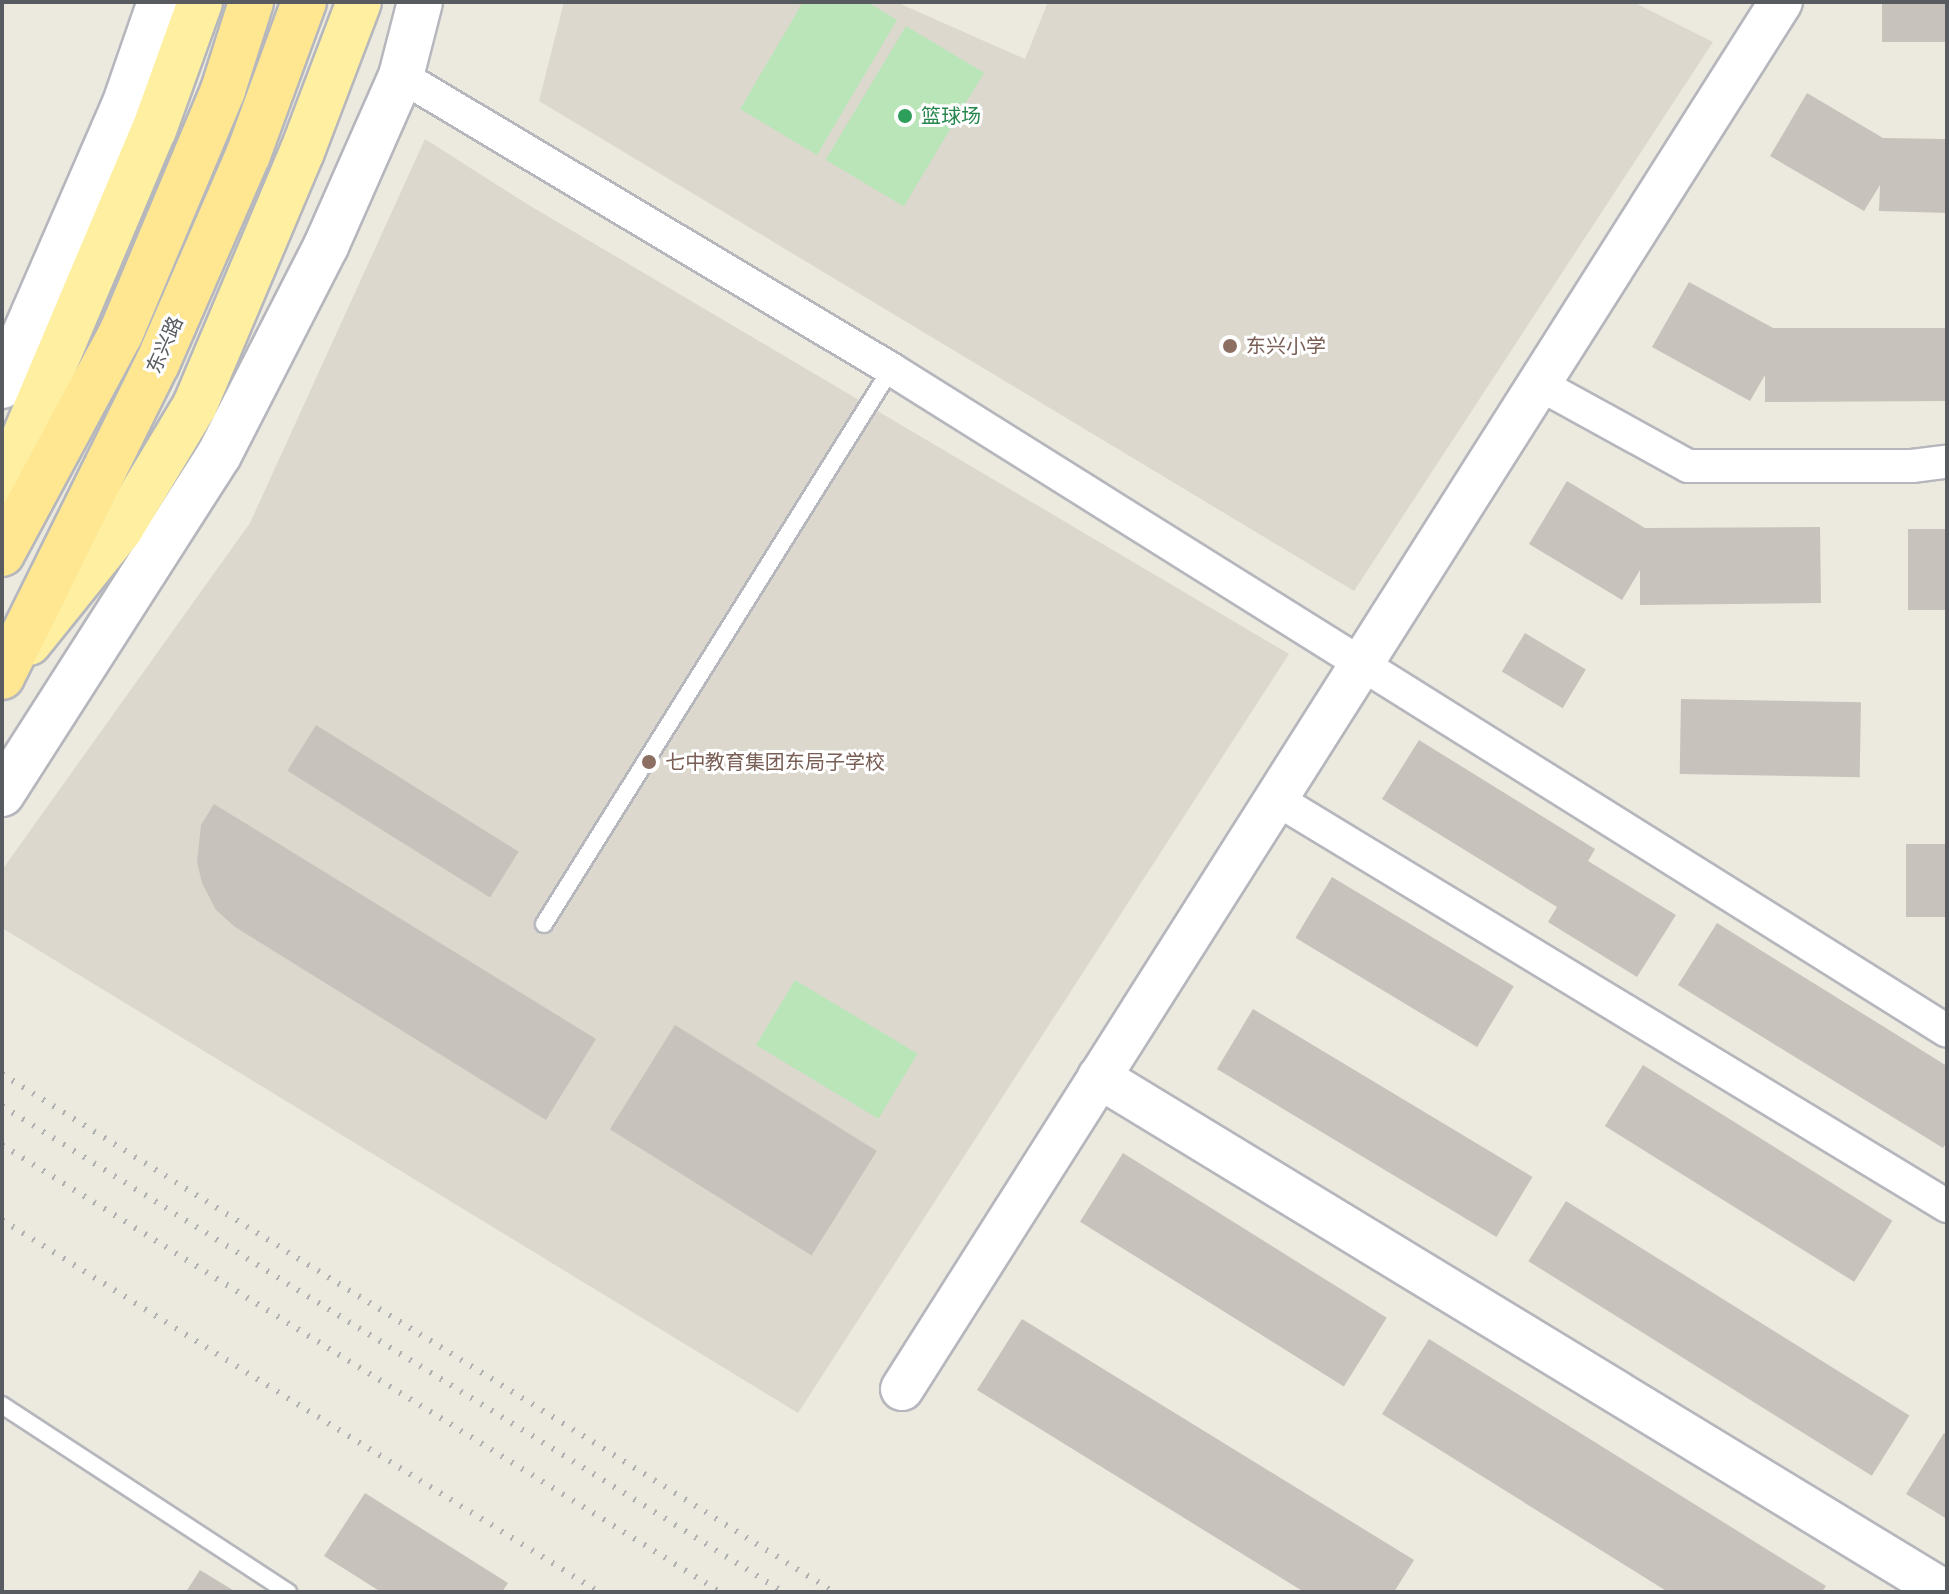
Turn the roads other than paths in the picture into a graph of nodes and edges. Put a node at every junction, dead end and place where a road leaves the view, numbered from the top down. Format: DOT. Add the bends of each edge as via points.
graph roads {
  1 [pos="160,2"];
  2 [pos="200,2"];
  3 [pos="251,2"];
  4 [pos="304,2"];
  5 [pos="359,2"];
  6 [pos="420,2"];
  7 [pos="1781,2"];
  8 [pos="401,76"];
  9 [pos="891,369"];
  10 [pos="1539,384"];
  11 [pos="2,386"];
  12 [pos="1947,462"];
  13 [pos="2,489"];
  14 [pos="2,554"];
  15 [pos="1363,662"];
  16 [pos="3,675"];
  17 [pos="2,794"];
  18 [pos="1276,799"];
  19 [pos="544,924"];
  20 [pos="1947,1031"];
  21 [pos="1099,1077"];
  22 [pos="1947,1206"];
  23 [pos="902,1389"];
  24 [pos="2,1405"];
  25 [pos="288,1592"];
  26 [pos="1945,1592"];
  1 -- 11 [label="main road" via="124,106"];
  2 -- 13 [label="main road" via="148,145"];
  3 -- 14 [label="highway" via="223,90 121,333"];
  4 -- 16 [label="highway, 东兴路" via="248,155 157,364"];
  5 -- 16 [label="main road" via="195,405 120,530"];
  6 -- 8 [label="main road"];
  7 -- 10 [label="street"];
  8 -- 9 [label="street"];
  8 -- 17 [label="main road" via="326,246 219,455"];
  9 -- 15 [label="street"];
  9 -- 19 [label="lane"];
  10 -- 12 [label="street" via="1688,466"];
  10 -- 15 [label="street"];
  15 -- 18 [label="street"];
  15 -- 20 [label="street"];
  18 -- 21 [label="street"];
  18 -- 22 [label="street"];
  21 -- 23 [label="street"];
  21 -- 26 [label="street"];
  24 -- 25 [label="lane"];
}
